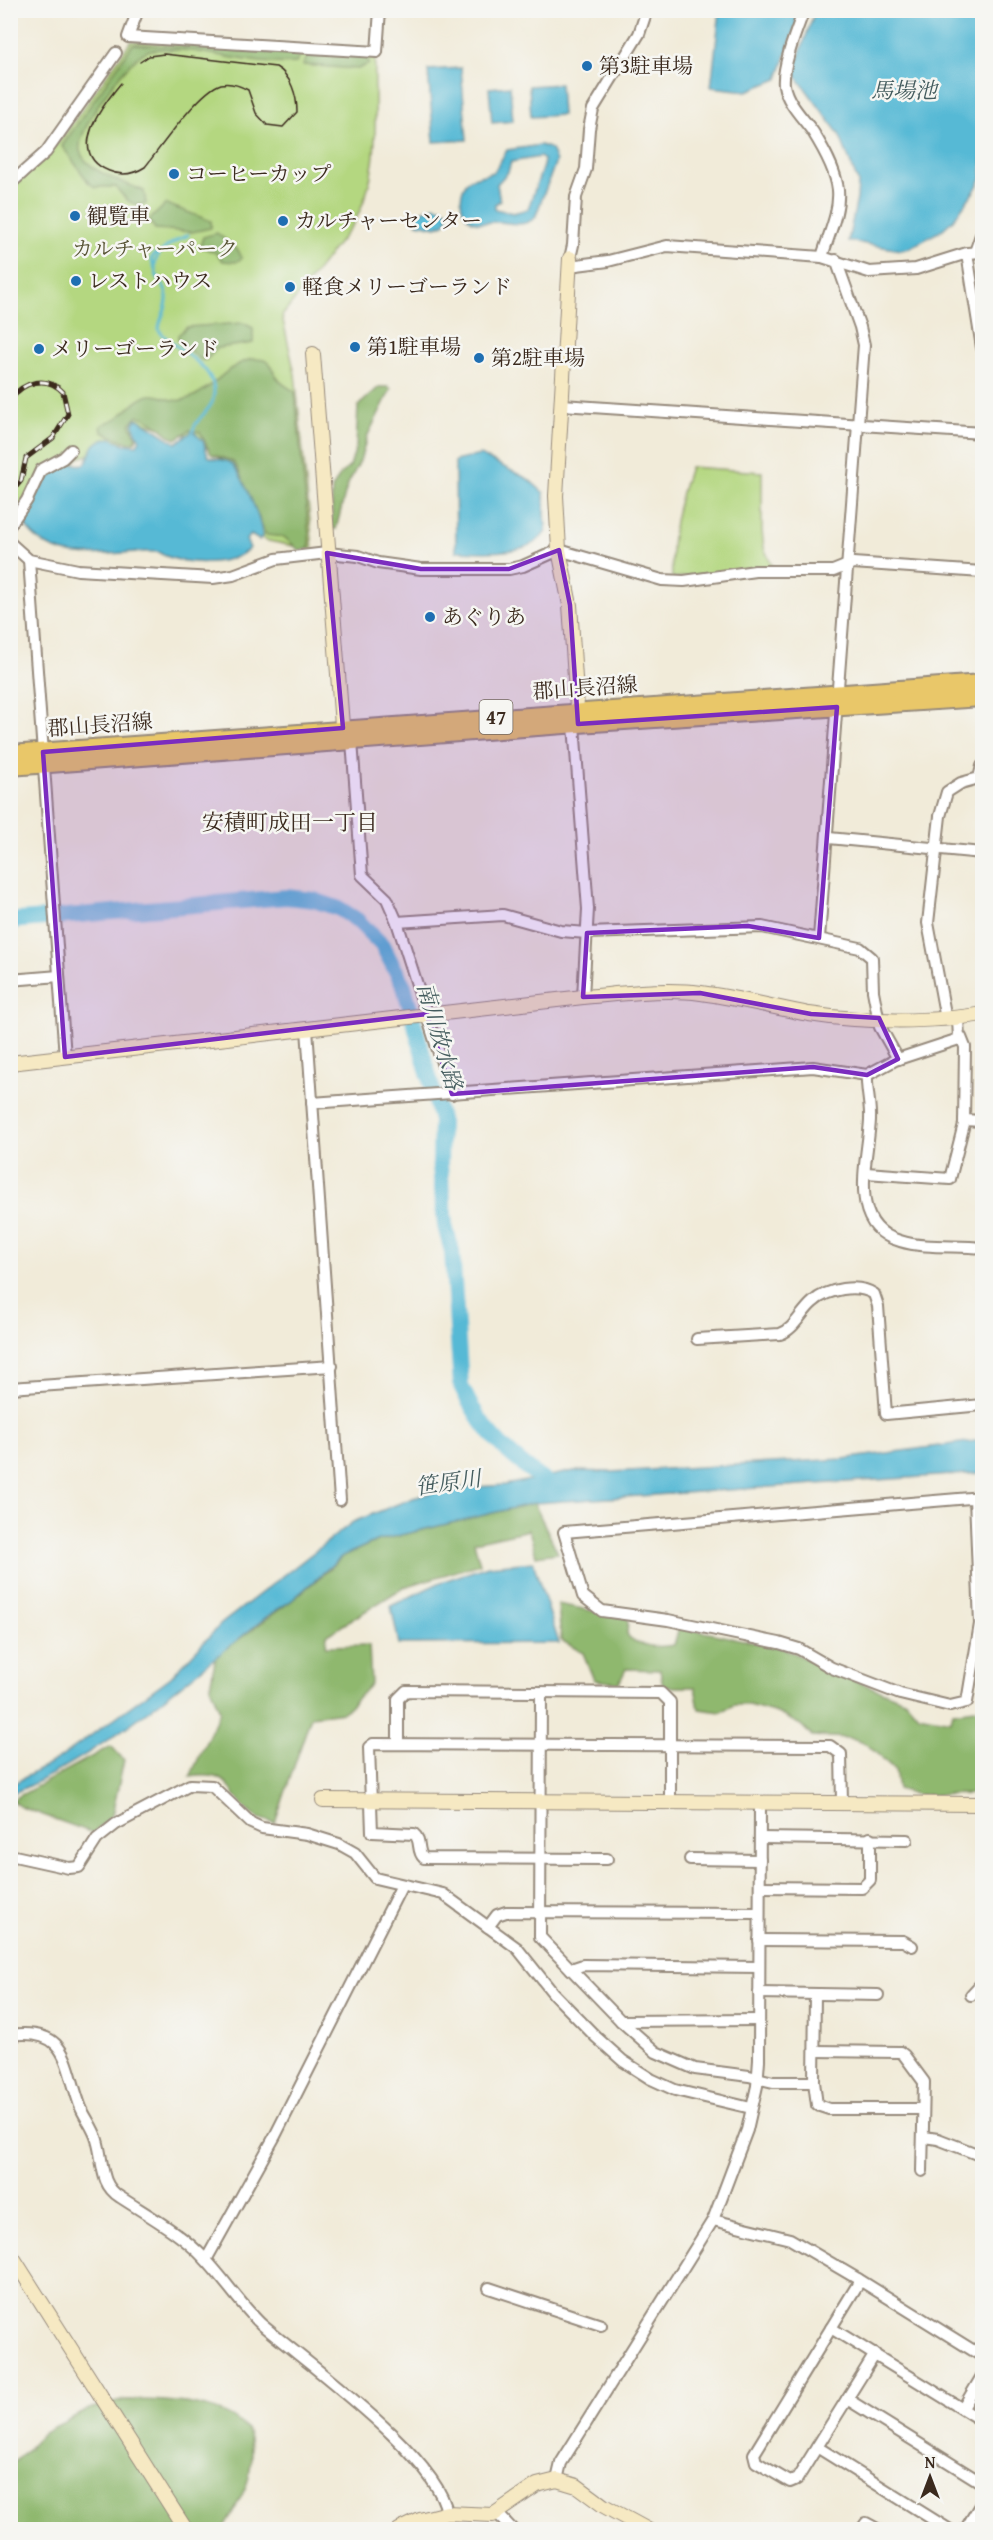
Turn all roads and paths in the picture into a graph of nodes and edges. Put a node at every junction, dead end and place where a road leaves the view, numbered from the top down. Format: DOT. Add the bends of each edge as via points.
graph roads {
  1 [pos="138,10"];
  2 [pos="380,10"];
  3 [pos="647,10"];
  4 [pos="804,10"];
  5 [pos="116,53"];
  6 [pos="10,184"];
  7 [pos="982,232"];
  8 [pos="975,252"];
  9 [pos="822,257"];
  10 [pos="836,260"];
  11 [pos="569,262"];
  12 [pos="982,348"];
  13 [pos="313,354"];
  14 [pos="562,405"];
  15 [pos="857,425"];
  16 [pos="982,433"];
  17 [pos="71,450"];
  18 [pos="10,525"];
  19 [pos="10,543"];
  20 [pos="559,550"];
  21 [pos="327,553"];
  22 [pos="29,560"];
  23 [pos="846,565"];
  24 [pos="982,572"];
  25 [pos="982,682"];
  26 [pos="982,698"];
  27 [pos="837,700"];
  28 [pos="576,720"];
  29 [pos="346,737"];
  30 [pos="10,754"];
  31 [pos="44,759"];
  32 [pos="982,766"];
  33 [pos="10,767"];
  34 [pos="829,838"];
  35 [pos="936,849"];
  36 [pos="982,853"];
  37 [pos="397,922"];
  38 [pos="587,933"];
  39 [pos="819,938"];
  40 [pos="59,976"];
  41 [pos="10,980"];
  42 [pos="583,997"];
  43 [pos="426,1014"];
  44 [pos="982,1014"];
  45 [pos="879,1018"];
  46 [pos="952,1018"];
  47 [pos="308,1029"];
  48 [pos="960,1037"];
  49 [pos="65,1057"];
  50 [pos="898,1059"];
  51 [pos="10,1063"];
  52 [pos="867,1075"];
  53 [pos="452,1094"];
  54 [pos="312,1104"];
  55 [pos="964,1120"];
  56 [pos="982,1121"];
  57 [pos="866,1173"];
  58 [pos="982,1248"];
  59 [pos="697,1339"];
  60 [pos="332,1366"];
  61 [pos="10,1389"];
  62 [pos="982,1405"];
  63 [pos="979,1497"];
  64 [pos="340,1500"];
  65 [pos="981,1624"];
  66 [pos="541,1694"];
  67 [pos="398,1744"];
  68 [pos="541,1746"];
  69 [pos="670,1746"];
  70 [pos="323,1800"];
  71 [pos="370,1801"];
  72 [pos="540,1801"];
  73 [pos="670,1802"];
  74 [pos="760,1802"];
  75 [pos="842,1802"];
  76 [pos="982,1804"];
  77 [pos="760,1838"];
  78 [pos="870,1838"];
  79 [pos="907,1840"];
  80 [pos="10,1855"];
  81 [pos="607,1859"];
  82 [pos="690,1859"];
  83 [pos="540,1860"];
  84 [pos="760,1860"];
  85 [pos="402,1884"];
  86 [pos="760,1887"];
  87 [pos="540,1912"];
  88 [pos="759,1913"];
  89 [pos="488,1927"];
  90 [pos="759,1940"];
  91 [pos="912,1946"];
  92 [pos="759,1967"];
  93 [pos="571,1969"];
  94 [pos="982,1983"];
  95 [pos="759,1993"];
  96 [pos="815,1994"];
  97 [pos="878,1995"];
  98 [pos="971,1995"];
  99 [pos="759,2020"];
  100 [pos="621,2021"];
  101 [pos="10,2035"];
  102 [pos="815,2051"];
  103 [pos="758,2078"];
  104 [pos="814,2082"];
  105 [pos="751,2108"];
  106 [pos="923,2109"];
  107 [pos="924,2137"];
  108 [pos="982,2156"];
  109 [pos="922,2171"];
  110 [pos="713,2220"];
  111 [pos="10,2253"];
  112 [pos="206,2260"];
  113 [pos="858,2280"];
  114 [pos="489,2288"];
  115 [pos="601,2325"];
  116 [pos="831,2328"];
  117 [pos="875,2354"];
  118 [pos="982,2356"];
  119 [pos="982,2376"];
  120 [pos="846,2399"];
  121 [pos="963,2408"];
  122 [pos="982,2421"];
  123 [pos="817,2447"];
  124 [pos="556,2480"];
  125 [pos="982,2483"];
  126 [pos="982,2502"];
  127 [pos="447,2513"];
  128 [pos="497,2513"];
  129 [pos="186,2529"];
  130 [pos="399,2529"];
  131 [pos="513,2529"];
  132 [pos="648,2529"];
  133 [pos="861,2529"];
  134 [pos="879,2529"];
  135 [pos="950,2529"];
  136 [pos="965,2529"];
  1 -- 2 [label="street" via="128,37 377,52"];
  3 -- 11 [label="street" via="639,34 593,109 586,169 576,197"];
  4 -- 9 [label="street" via="784,86 836,178 836,212"];
  5 -- 6 [label="street" via="46,152"];
  7 -- 8 [label="street"];
  8 -- 10 [label="street" via="904,271 869,272"];
  8 -- 12 [label="street"];
  9 -- 10 [label="street"];
  9 -- 11 [label="street" via="667,246 608,261"];
  10 -- 15 [label="street" via="864,345"];
  11 -- 14 [label="street"];
  13 -- 21 [label="street"];
  14 -- 15 [label="street"];
  14 -- 20 [label="street" via="556,496"];
  15 -- 16 [label="street"];
  15 -- 23 [label="street"];
  17 -- 18 [label="street" via="41,470"];
  19 -- 22 [label="street"];
  20 -- 21 [label="street" via="509,568 421,569"];
  20 -- 23 [label="street" via="662,580 694,580 755,571 813,573 840,570"];
  20 -- 28 [label="street" via="570,605"];
  21 -- 22 [label="street" via="276,559 213,578 78,570"];
  21 -- 29 [label="street"];
  22 -- 31 [label="street"];
  23 -- 24 [label="street"];
  23 -- 27 [label="street"];
  25 -- 27 [label="main road, 郡山長沼線 / 47"];
  26 -- 27 [label="main road, 郡山長沼線 / 47"];
  27 -- 28 [label="main road, 郡山長沼線 / 47"];
  27 -- 34 [label="street"];
  28 -- 29 [label="main road, 郡山長沼線 / 47"];
  28 -- 38 [label="street"];
  29 -- 31 [label="main road, 郡山長沼線 / 47"];
  29 -- 37 [label="street" via="362,875 387,899"];
  30 -- 31 [label="main road, 郡山長沼線 / 47"];
  31 -- 33 [label="main road, 郡山長沼線 / 47"];
  31 -- 40 [label="street"];
  32 -- 35 [label="street" via="979,778 960,783 947,792"];
  34 -- 35 [label="street"];
  34 -- 39 [label="street"];
  35 -- 36 [label="street"];
  35 -- 46 [label="street" via="928,930"];
  37 -- 38 [label="street" via="503,915 561,931"];
  37 -- 43 [label="street"];
  38 -- 39 [label="street" via="748,926"];
  38 -- 42 [label="street"];
  39 -- 45 [label="street" via="860,948 869,955 874,967 873,991"];
  40 -- 41 [label="street"];
  40 -- 49 [label="street"];
  42 -- 43 [label="street"];
  42 -- 45 [label="street" via="673,991 811,1014"];
  43 -- 47 [label="street"];
  43 -- 53 [label="street"];
  44 -- 46 [label="street"];
  45 -- 46 [label="street"];
  45 -- 50 [label="street" via="882,1034"];
  46 -- 48 [label="street"];
  47 -- 49 [label="street"];
  47 -- 54 [label="street"];
  48 -- 50 [label="street"];
  48 -- 55 [label="street" via="965,1047"];
  49 -- 51 [label="street"];
  50 -- 52 [label="street"];
  52 -- 53 [label="street" via="813,1067"];
  52 -- 57 [label="street" via="870,1120"];
  53 -- 54 [label="street"];
  54 -- 60 [label="street"];
  55 -- 56 [label="street"];
  55 -- 57 [label="street" via="950,1179"];
  57 -- 58 [label="street" via="866,1212 891,1238 918,1244"];
  59 -- 62 [label="street" via="788,1332 814,1300 845,1289 868,1291 874,1294 878,1306 886,1414"];
  60 -- 61 [label="street"];
  60 -- 64 [label="street"];
  63 -- 65 [label="street"];
  63 -- 65 [label="street" via="564,1532 583,1596 602,1611 779,1643 799,1649 832,1668 935,1703 956,1706 967,1702"];
  66 -- 67 [label="street" via="406,1692 398,1699"];
  66 -- 68 [label="street"];
  66 -- 69 [label="street" via="661,1693 670,1702"];
  67 -- 68 [label="street"];
  67 -- 71 [label="street" via="369,1747"];
  68 -- 69 [label="street"];
  68 -- 72 [label="street"];
  69 -- 73 [label="street"];
  69 -- 75 [label="street" via="833,1747 841,1754"];
  70 -- 71 [label="street"];
  71 -- 72 [label="street"];
  71 -- 83 [label="street" via="372,1832 414,1833 420,1854 427,1860"];
  72 -- 73 [label="street"];
  72 -- 83 [label="street"];
  73 -- 74 [label="street"];
  74 -- 75 [label="street"];
  74 -- 77 [label="street"];
  75 -- 76 [label="street"];
  77 -- 78 [label="street"];
  77 -- 84 [label="street"];
  78 -- 79 [label="street"];
  78 -- 86 [label="street" via="870,1880 862,1888"];
  80 -- 85 [label="street" via="79,1867 97,1839 116,1824 190,1785 205,1785 220,1792 251,1823 339,1844 355,1853 373,1877"];
  81 -- 83 [label="street"];
  82 -- 84 [label="street"];
  83 -- 87 [label="street"];
  84 -- 86 [label="street"];
  85 -- 89 [label="street" via="443,1894"];
  85 -- 112 [label="street" via="275,2136"];
  86 -- 88 [label="street"];
  87 -- 88 [label="street"];
  87 -- 89 [label="street" via="503,1912"];
  87 -- 93 [label="street" via="540,1937"];
  88 -- 90 [label="street"];
  89 -- 105 [label="street" via="517,1948 553,1993 623,2061 675,2090"];
  90 -- 91 [label="street" via="903,1941"];
  90 -- 92 [label="street"];
  92 -- 93 [label="street" via="583,1965"];
  92 -- 95 [label="street"];
  93 -- 100 [label="street"];
  94 -- 98 [label="street"];
  95 -- 96 [label="street"];
  95 -- 99 [label="street"];
  96 -- 97 [label="street"];
  96 -- 102 [label="street"];
  99 -- 100 [label="street"];
  99 -- 103 [label="street"];
  100 -- 103 [label="street" via="652,2049 688,2067"];
  101 -- 112 [label="street" via="39,2033 56,2043 95,2134 106,2183 119,2197 182,2238"];
  102 -- 104 [label="street"];
  102 -- 106 [label="street" via="902,2053 923,2078"];
  103 -- 104 [label="street"];
  103 -- 105 [label="street"];
  104 -- 106 [label="street" via="815,2102 823,2109"];
  105 -- 110 [label="street" via="747,2130"];
  106 -- 107 [label="street"];
  107 -- 108 [label="street"];
  107 -- 109 [label="street"];
  110 -- 113 [label="street" via="790,2240"];
  110 -- 124 [label="street" via="561,2463"];
  111 -- 129 [label="street"];
  112 -- 127 [label="street" via="261,2323 391,2433 431,2481"];
  113 -- 116 [label="street"];
  113 -- 118 [label="street"];
  114 -- 115 [label="street"];
  116 -- 117 [label="street"];
  116 -- 123 [label="street" via="754,2454 756,2462 789,2482 797,2479"];
  117 -- 120 [label="street"];
  117 -- 121 [label="street"];
  119 -- 121 [label="street"];
  120 -- 123 [label="street"];
  120 -- 125 [label="street"];
  121 -- 122 [label="street"];
  123 -- 135 [label="street"];
  124 -- 128 [label="street" via="537,2485"];
  124 -- 132 [label="street" via="577,2486"];
  126 -- 136 [label="street"];
  127 -- 128 [label="street"];
  127 -- 130 [label="street"];
  128 -- 131 [label="street"];
  133 -- 134 [label="street" via="868,2523"];
}
